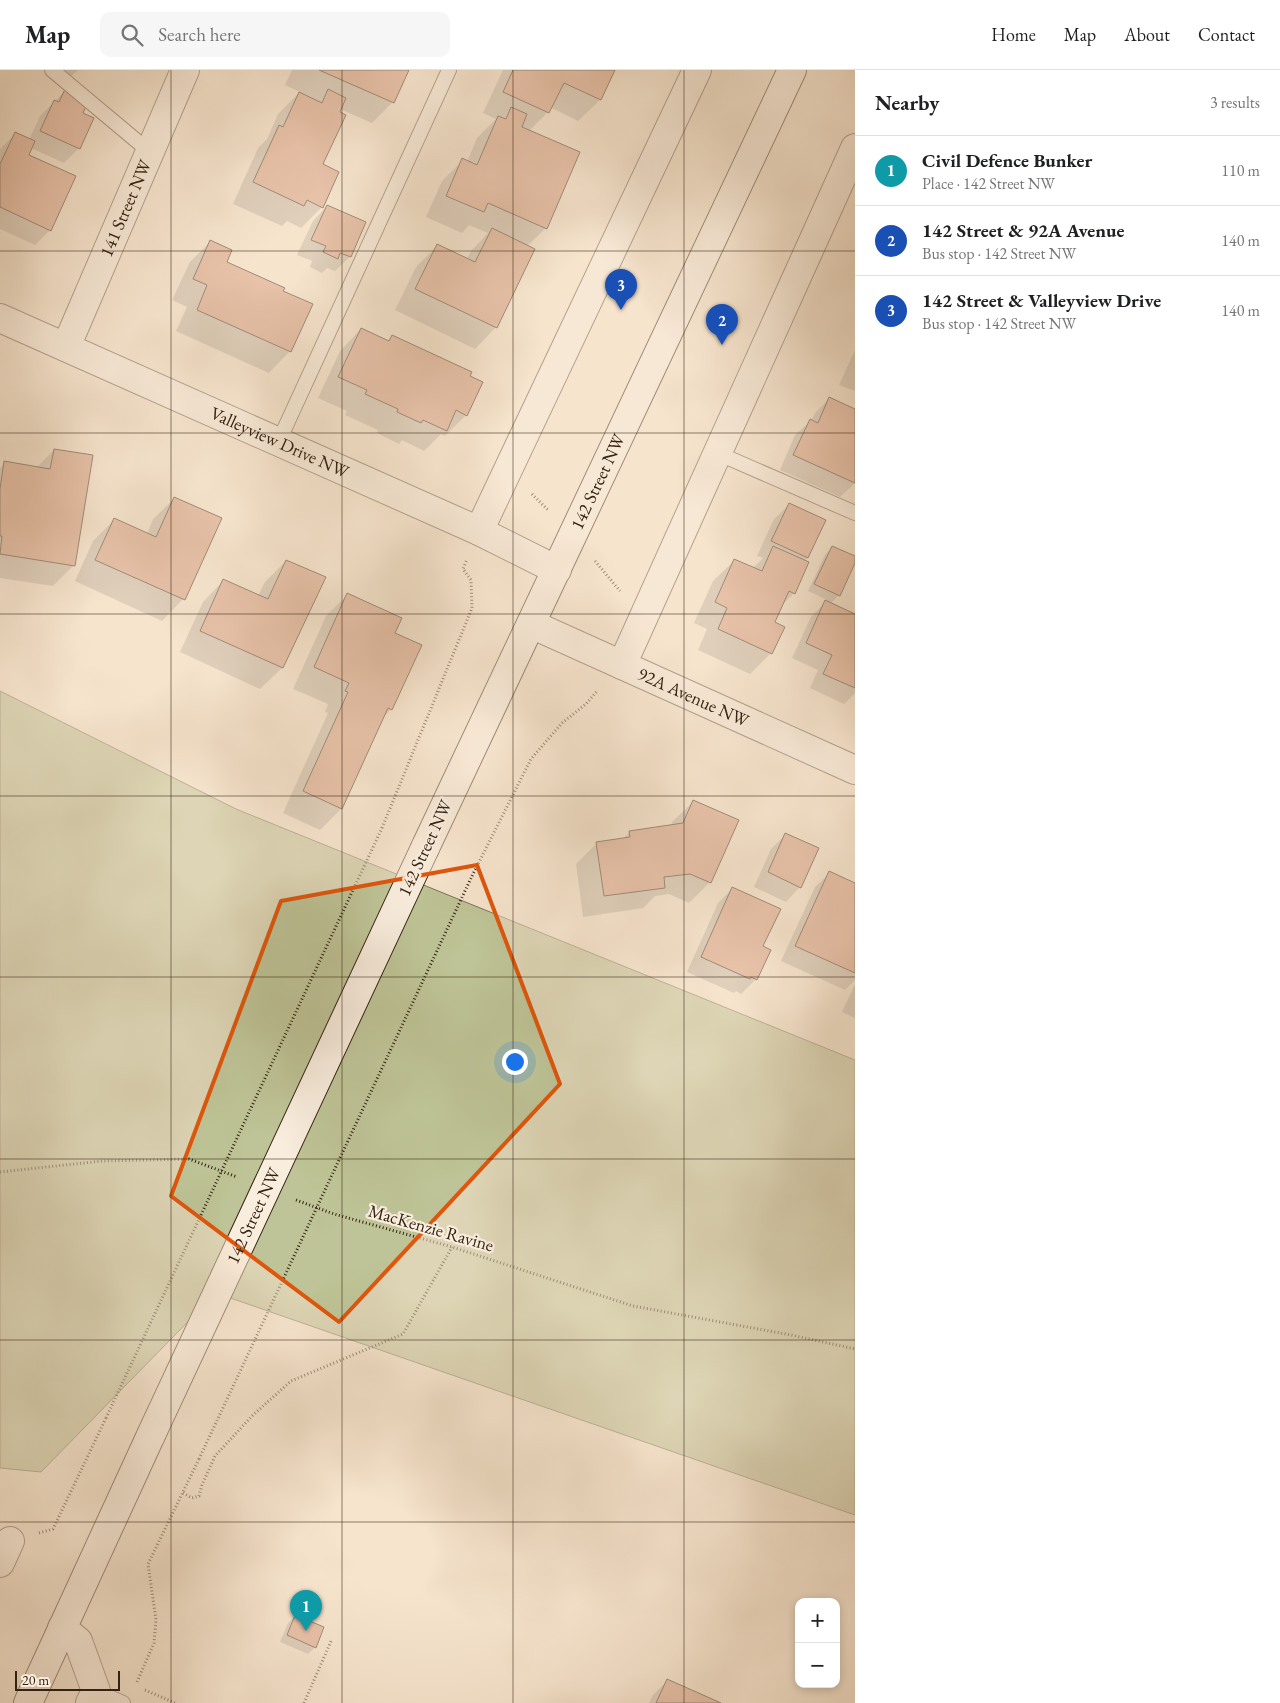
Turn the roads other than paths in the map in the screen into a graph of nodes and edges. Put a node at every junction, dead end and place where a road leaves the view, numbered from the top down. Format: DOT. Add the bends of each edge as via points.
graph roads {
  1 [pos="52,70"];
  2 [pos="186,70"];
  3 [pos="449,70"];
  4 [pos="697,70"];
  5 [pos="792,70"];
  6 [pos="855,148"];
  7 [pos="150,152"];
  8 [pos="0,318"];
  9 [pos="66,347"];
  10 [pos="278,443"];
  11 [pos="717,453"];
  12 [pos="855,513"];
  13 [pos="479,531"];
  14 [pos="557,570"];
  15 [pos="531,624"];
  16 [pos="622,664"];
  17 [pos="855,770"];
  18 [pos="62,1628"];
  19 [pos="93,1697"];
  20 [pos="28,1703"];
  21 [pos="123,1703"];
  1 -- 7 [label="lane"];
  2 -- 7 [label="street, 141 Street NW"];
  3 -- 10 [label="lane"];
  4 -- 13 [label="street"];
  5 -- 14 [label="street, 142 Street NW"];
  6 -- 11 [label="street"];
  7 -- 9 [label="street, 141 Street NW"];
  8 -- 9 [label="street, Valleyview Drive NW"];
  9 -- 10 [label="street, Valleyview Drive NW"];
  10 -- 13 [label="street, Valleyview Drive NW"];
  11 -- 12 [label="lane"];
  11 -- 16 [label="street"];
  13 -- 14 [label="street, Valleyview Drive NW"];
  14 -- 15 [label="street, 142 Street NW"];
  15 -- 16 [label="street, 92A Avenue NW"];
  15 -- 18 [label="street, 142 Street NW, bridge"];
  16 -- 17 [label="street, 92A Avenue NW"];
  18 -- 19 [label="street" via="78,1641"];
  18 -- 20 [label="street, 142 Street NW"];
  19 -- 21 [label="lane"];
}
